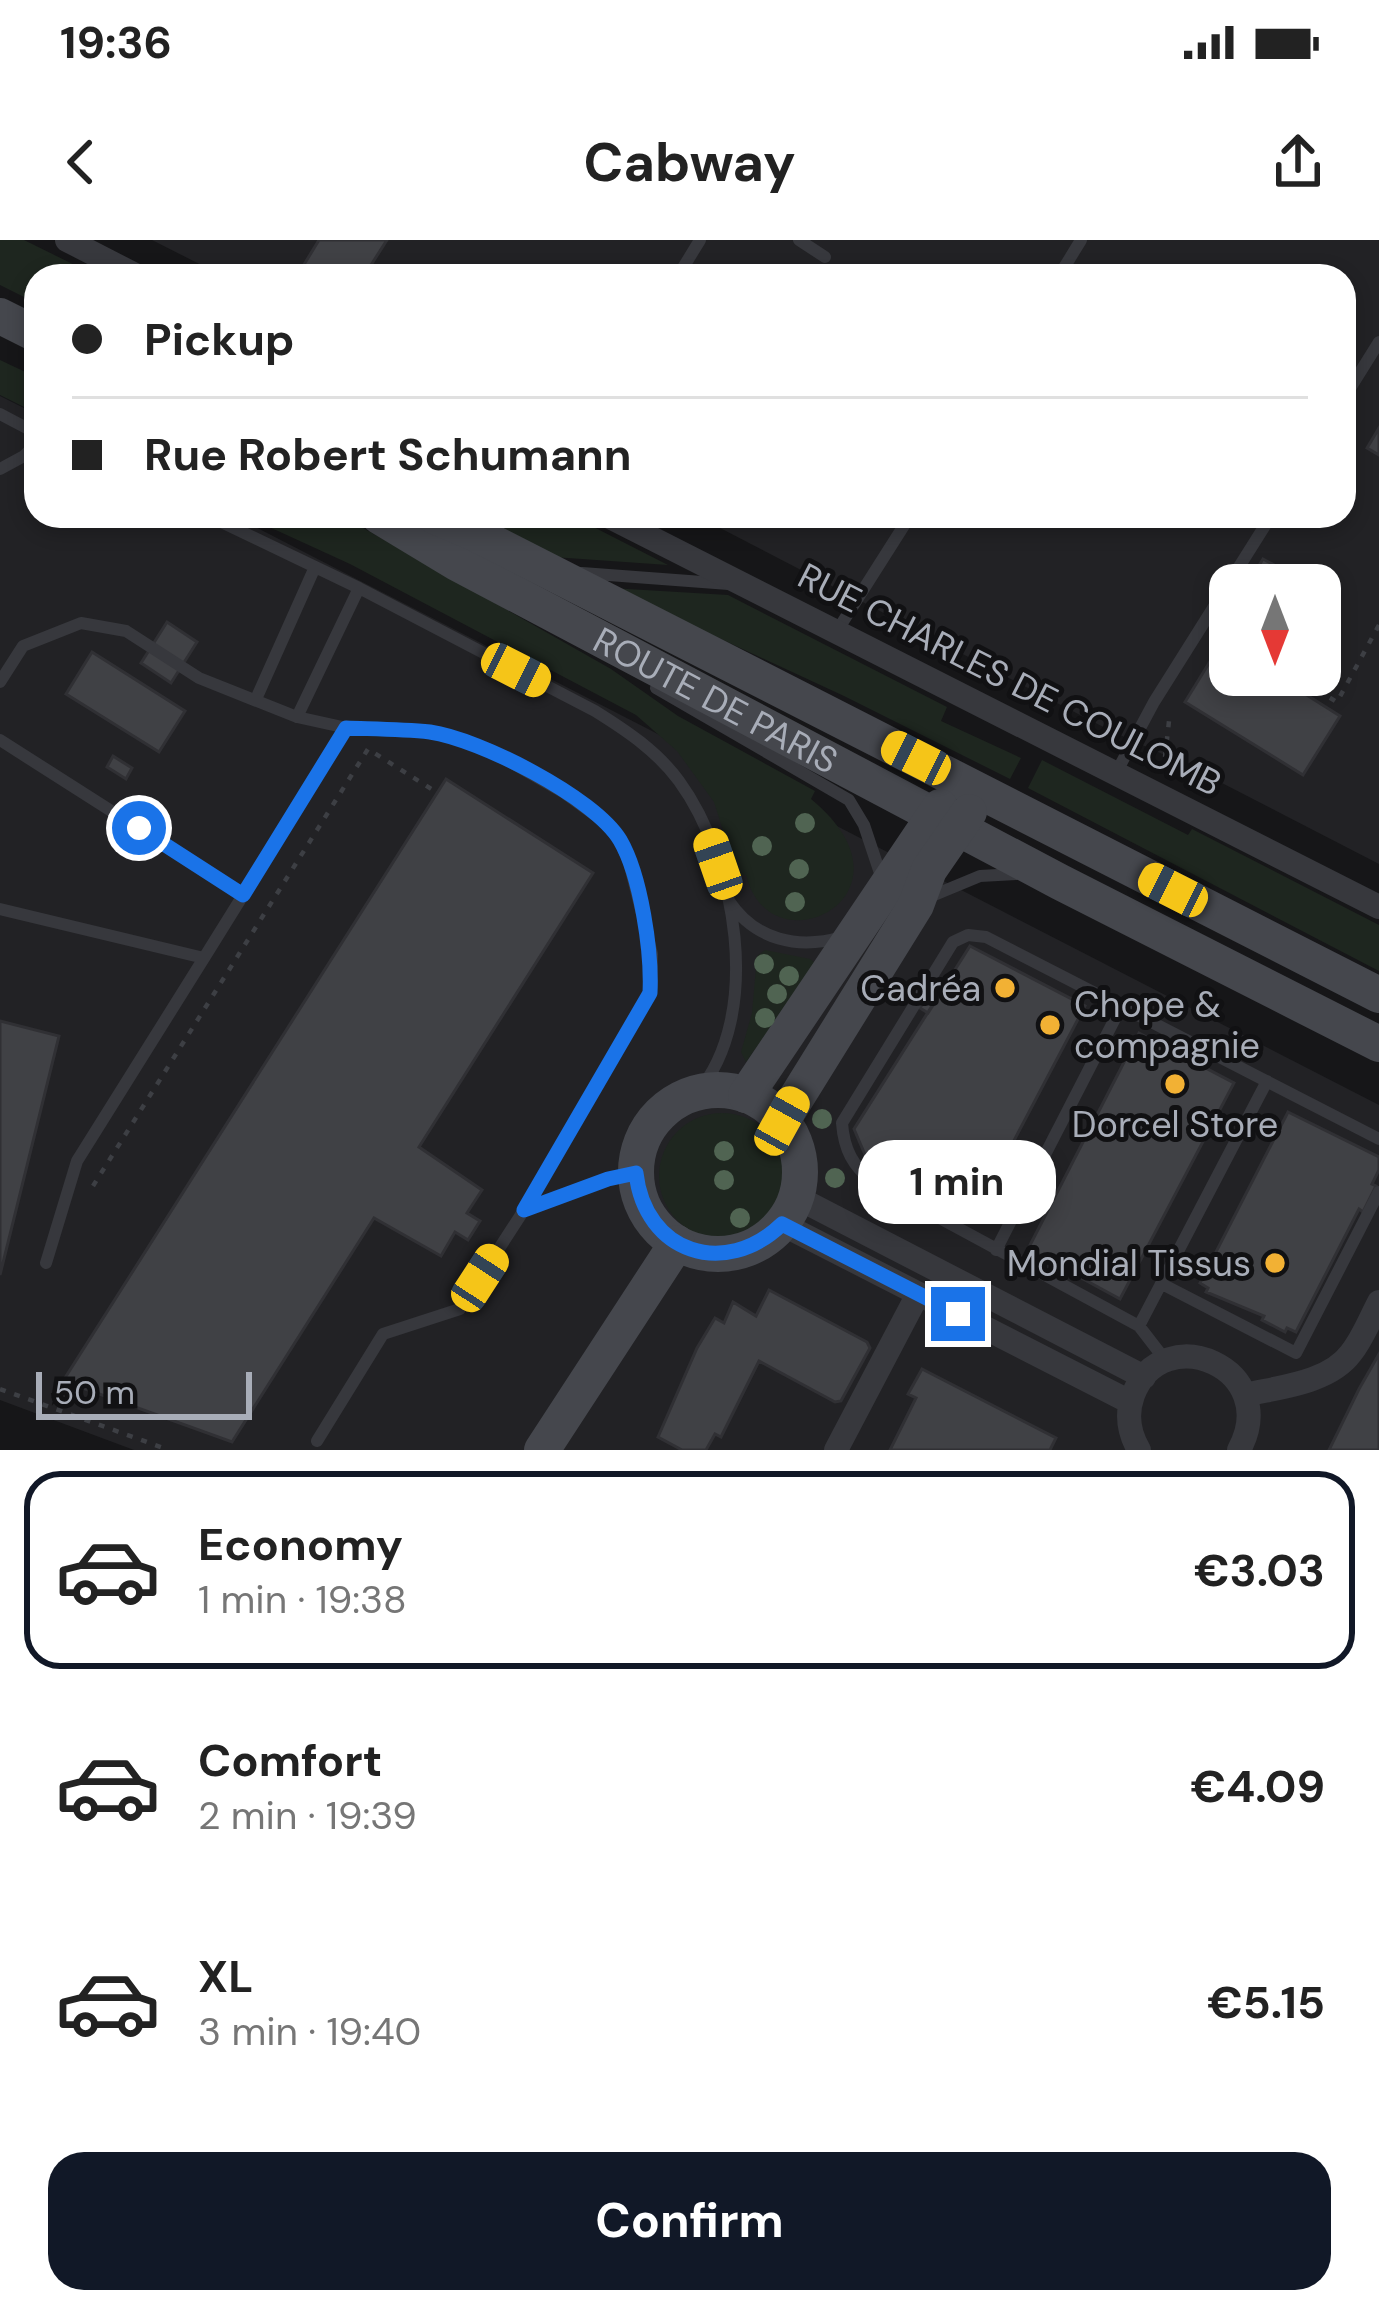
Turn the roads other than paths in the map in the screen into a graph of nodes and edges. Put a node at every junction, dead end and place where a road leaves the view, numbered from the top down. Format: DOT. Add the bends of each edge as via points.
graph roads {
  1 [pos="67,240"];
  2 [pos="799,240"];
  3 [pos="825,256"];
  4 [pos="114,264"];
  5 [pos="1379,342"];
  6 [pos="1356,379"];
  7 [pos="234,528"];
  8 [pos="399,528"];
  9 [pos="459,528"];
  10 [pos="632,528"];
  11 [pos="902,528"];
  12 [pos="1263,528"];
  13 [pos="457,563"];
  14 [pos="315,567"];
  15 [pos="546,570"];
  16 [pos="748,586"];
  17 [pos="358,588"];
  18 [pos="837,631"];
  19 [pos="0,682"];
  20 [pos="256,699"];
  21 [pos="297,717"];
  22 [pos="346,728"];
  23 [pos="0,740"];
  24 [pos="1116,773"];
  25 [pos="969,784"];
  26 [pos="947,822"];
  27 [pos="1060,882"];
  28 [pos="243,895"];
  29 [pos="726,897"];
  30 [pos="900,898"];
  31 [pos="1379,907"];
  32 [pos="0,909"];
  33 [pos="859,928"];
  34 [pos="204,958"];
  35 [pos="1379,995"];
  36 [pos="1122,1005"];
  37 [pos="1379,1044"];
  38 [pos="1267,1081"];
  39 [pos="697,1093"];
  40 [pos="746,1095"];
  41 [pos="782,1121"];
  42 [pos="1379,1139"];
  43 [pos="636,1173"];
  44 [pos="1379,1192"];
  45 [pos="524,1210"];
  46 [pos="789,1211"];
  47 [pos="677,1243"];
  48 [pos="996,1250"];
  49 [pos="46,1263"];
  50 [pos="1162,1284"];
  51 [pos="918,1294"];
  52 [pos="1379,1302"];
  53 [pos="1139,1326"];
  54 [pos="1166,1361"];
  55 [pos="1144,1376"];
  56 [pos="1245,1395"];
  57 [pos="1130,1402"];
  58 [pos="317,1441"];
  59 [pos="542,1450"];
  60 [pos="836,1450"];
  61 [pos="1139,1450"];
  62 [pos="1239,1450"];
  1 -- 4 [label="street"];
  2 -- 3 [label="lane"];
  5 -- 6 [label="lane"];
  7 -- 14 [label="lane"];
  8 -- 13 [label="main road, ROUTE DE PARIS"];
  9 -- 15 [label="main road, ROUTE DE PARIS"];
  10 -- 16 [label="street, RUE CHARLES DE COULOMB"];
  11 -- 18 [label="lane"];
  12 -- 24 [label="lane"];
  13 -- 26 [label="main road, ROUTE DE PARIS"];
  13 -- 30 [label="lane" via="849,800"];
  14 -- 17 [label="lane"];
  14 -- 20 [label="lane"];
  15 -- 16 [label="lane"];
  15 -- 25 [label="main road, ROUTE DE PARIS"];
  16 -- 18 [label="street, RUE CHARLES DE COULOMB"];
  17 -- 21 [label="lane"];
  17 -- 29 [label="lane" via="656,754 692,801"];
  18 -- 24 [label="street, RUE CHARLES DE COULOMB"];
  19 -- 20 [label="lane" via="23,646 81,623 126,631 199,678"];
  20 -- 21 [label="lane"];
  21 -- 22 [label="lane"];
  22 -- 28 [label="lane"];
  22 -- 45 [label="lane" via="432,733 488,749 603,821 629,862 652,954 650,993"];
  23 -- 28 [label="lane"];
  24 -- 31 [label="street, RUE CHARLES DE COULOMB"];
  25 -- 26 [label="main road"];
  25 -- 35 [label="main road, ROUTE DE PARIS"];
  26 -- 27 [label="main road, ROUTE DE PARIS"];
  26 -- 30 [label="main road"];
  27 -- 30 [label="lane" via="1006,873"];
  27 -- 37 [label="main road, ROUTE DE PARIS"];
  28 -- 34 [label="lane"];
  29 -- 33 [label="lane" via="754,928 784,941 826,942"];
  29 -- 39 [label="lane" via="734,1007 717,1064"];
  30 -- 33 [label="main road"];
  30 -- 41 [label="main road"];
  32 -- 34 [label="lane"];
  33 -- 40 [label="main road"];
  34 -- 49 [label="lane" via="77,1161"];
  36 -- 38 [label="lane"];
  36 -- 48 [label="lane"];
  36 -- 48 [label="lane" via="968,935 952,942 842,1124 856,1168 873,1183"];
  38 -- 42 [label="lane"];
  38 -- 50 [label="lane"];
  39 -- 40 [label="main road"];
  39 -- 43 [label="main road" via="648,1129"];
  40 -- 41 [label="main road"];
  41 -- 46 [label="main road" via="797,1149 800,1182"];
  43 -- 45 [label="lane"];
  43 -- 47 [label="main road" via="644,1206"];
  44 -- 50 [label="lane" via="1296,1353"];
  45 -- 58 [label="lane" via="460,1309 382,1334"];
  46 -- 47 [label="main road" via="756,1245 725,1254"];
  46 -- 51 [label="street"];
  46 -- 55 [label="street"];
  47 -- 59 [label="main road"];
  48 -- 53 [label="lane"];
  50 -- 53 [label="lane"];
  51 -- 57 [label="street"];
  51 -- 60 [label="street"];
  52 -- 56 [label="street" via="1341,1364"];
  53 -- 54 [label="lane"];
  54 -- 55 [label="street"];
  54 -- 56 [label="street" via="1206,1359 1230,1372"];
  55 -- 57 [label="street"];
  56 -- 62 [label="street" via="1248,1428"];
  57 -- 61 [label="street"];
}
